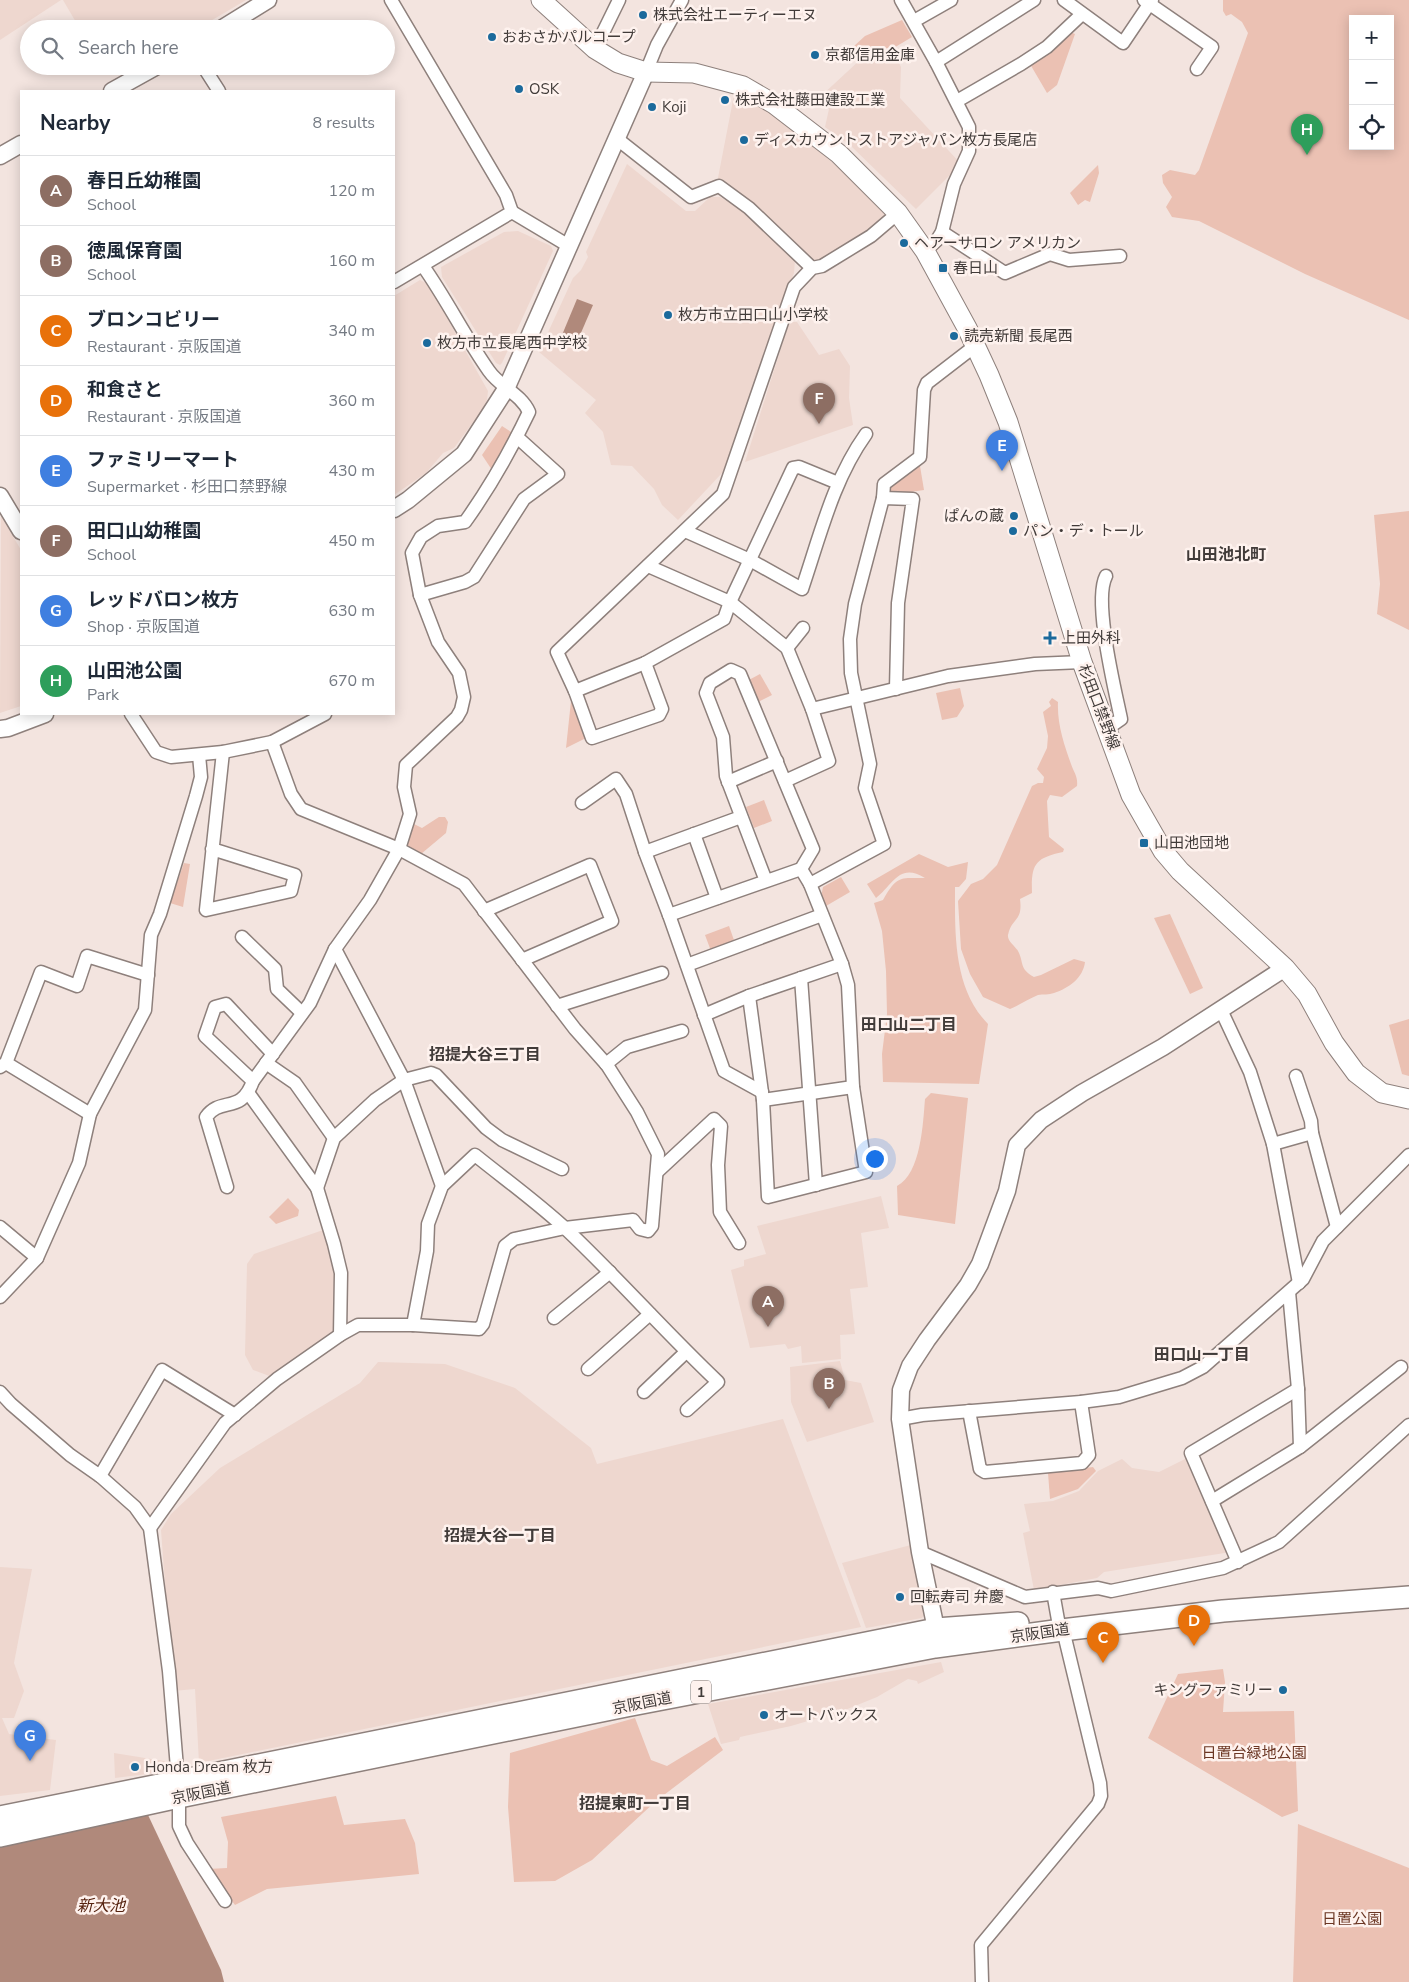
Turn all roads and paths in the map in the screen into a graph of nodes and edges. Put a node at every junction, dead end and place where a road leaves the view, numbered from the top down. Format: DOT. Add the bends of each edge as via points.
graph roads {
  1 [pos="268,0"];
  2 [pos="391,0"];
  3 [pos="540,0"];
  4 [pos="619,0"];
  5 [pos="682,0"];
  6 [pos="901,0"];
  7 [pos="951,0"];
  8 [pos="1034,0"];
  9 [pos="1064,0"];
  10 [pos="1148,1"];
  11 [pos="1082,14"];
  12 [pos="236,20"];
  13 [pos="914,21"];
  14 [pos="595,49"];
  15 [pos="936,62"];
  16 [pos="1197,69"];
  17 [pos="646,72"];
  18 [pos="141,75"];
  19 [pos="208,75"];
  20 [pos="114,90"];
  21 [pos="217,90"];
  22 [pos="957,101"];
  23 [pos="616,138"];
  24 [pos="20,145"];
  25 [pos="0,156"];
  26 [pos="512,212"];
  27 [pos="898,213"];
  28 [pos="942,232"];
  29 [pos="569,246"];
  30 [pos="925,250"];
  31 [pos="1120,256"];
  32 [pos="423,266"];
  33 [pos="812,268"];
  34 [pos="395,281"];
  35 [pos="975,346"];
  36 [pos="506,389"];
  37 [pos="866,434"];
  38 [pos="517,437"];
  39 [pos="838,483"];
  40 [pos="0,496"];
  41 [pos="883,498"];
  42 [pos="395,508"];
  43 [pos="16,511"];
  44 [pos="20,527"];
  45 [pos="685,531"];
  46 [pos="750,560"];
  47 [pos="648,566"];
  48 [pos="1106,576"];
  49 [pos="420,595"];
  50 [pos="730,602"];
  51 [pos="803,628"];
  52 [pos="787,648"];
  53 [pos="1082,662"];
  54 [pos="645,663"];
  55 [pos="896,689"];
  56 [pos="575,691"];
  57 [pos="855,698"];
  58 [pos="812,709"];
  59 [pos="42,715"];
  60 [pos="132,715"];
  61 [pos="323,715"];
  62 [pos="1108,728"];
  63 [pos="0,729"];
  64 [pos="272,742"];
  65 [pos="223,752"];
  66 [pos="199,755"];
  67 [pos="777,762"];
  68 [pos="785,781"];
  69 [pos="728,782"];
  70 [pos="582,803"];
  71 [pos="741,817"];
  72 [pos="694,834"];
  73 [pos="212,849"];
  74 [pos="399,849"];
  75 [pos="645,852"];
  76 [pos="801,869"];
  77 [pos="766,880"];
  78 [pos="810,884"];
  79 [pos="716,898"];
  80 [pos="484,911"];
  81 [pos="669,915"];
  82 [pos="822,915"];
  83 [pos="242,937"];
  84 [pos="335,950"];
  85 [pos="522,960"];
  86 [pos="842,964"];
  87 [pos="687,965"];
  88 [pos="1285,968"];
  89 [pos="662,973"];
  90 [pos="148,976"];
  91 [pos="801,978"];
  92 [pos="750,996"];
  93 [pos="557,1006"];
  94 [pos="1221,1010"];
  95 [pos="302,1013"];
  96 [pos="704,1015"];
  97 [pos="682,1031"];
  98 [pos="269,1058"];
  99 [pos="606,1064"];
  100 [pos="3,1065"];
  101 [pos="1296,1076"];
  102 [pos="404,1080"];
  103 [pos="253,1081"];
  104 [pos="853,1086"];
  105 [pos="808,1093"];
  106 [pos="249,1094"];
  107 [pos="762,1096"];
  108 [pos="1409,1100"];
  109 [pos="90,1114"];
  110 [pos="1312,1133"];
  111 [pos="334,1138"];
  112 [pos="1273,1144"];
  113 [pos="1409,1155"];
  114 [pos="562,1169"];
  115 [pos="658,1171"];
  116 [pos="816,1185"];
  117 [pos="442,1186"];
  118 [pos="227,1187"];
  119 [pos="317,1188"];
  120 [pos="0,1227"];
  121 [pos="1337,1227"];
  122 [pos="565,1228"];
  123 [pos="739,1243"];
  124 [pos="37,1258"];
  125 [pos="610,1272"];
  126 [pos="1299,1283"];
  127 [pos="1289,1292"];
  128 [pos="0,1296"];
  129 [pos="650,1314"];
  130 [pos="554,1318"];
  131 [pos="413,1325"];
  132 [pos="340,1335"];
  133 [pos="686,1352"];
  134 [pos="1401,1367"];
  135 [pos="588,1368"];
  136 [pos="1298,1389"];
  137 [pos="0,1392"];
  138 [pos="644,1392"];
  139 [pos="1081,1402"];
  140 [pos="687,1410"];
  141 [pos="969,1411"];
  142 [pos="235,1415"];
  143 [pos="900,1418"];
  144 [pos="1409,1425"];
  145 [pos="1300,1447"];
  146 [pos="100,1476"];
  147 [pos="1212,1501"];
  148 [pos="150,1528"];
  149 [pos="920,1552"];
  150 [pos="1238,1562"];
  151 [pos="1409,1583"];
  152 [pos="1053,1592"];
  153 [pos="1409,1597"];
  154 [pos="1060,1625"];
  155 [pos="936,1628"];
  156 [pos="178,1789"];
  157 [pos="0,1817"];
  158 [pos="0,1836"];
  159 [pos="225,1901"];
  160 [pos="982,1982"];
  1 -- 12 [label="street"];
  2 -- 26 [label="street" via="506,195"];
  3 -- 14 [label="main road, 杉田口禁野線"];
  4 -- 14 [label="street"];
  5 -- 17 [label="street"];
  6 -- 13 [label="street"];
  7 -- 13 [label="street"];
  8 -- 15 [label="street"];
  9 -- 11 [label="street"];
  10 -- 11 [label="street" via="1123,43"];
  10 -- 16 [label="street" via="1212,47"];
  11 -- 22 [label="street" via="1047,46"];
  13 -- 15 [label="street"];
  14 -- 17 [label="main road, 杉田口禁野線" via="618,63"];
  15 -- 22 [label="street"];
  17 -- 23 [label="street"];
  17 -- 27 [label="main road, 杉田口禁野線" via="694,73 743,86 778,106 839,154"];
  18 -- 20 [label="street"];
  19 -- 21 [label="street"];
  22 -- 28 [label="street" via="969,127 969,151 954,184"];
  23 -- 29 [label="street"];
  23 -- 33 [label="street" via="691,197 720,186 749,208"];
  24 -- 25 [label="street"];
  26 -- 29 [label="street"];
  26 -- 32 [label="street"];
  27 -- 30 [label="main road, 杉田口禁野線"];
  27 -- 33 [label="street" via="871,236 822,266"];
  28 -- 30 [label="street" via="938,240"];
  28 -- 31 [label="street" via="1005,273 1050,254 1069,260"];
  29 -- 36 [label="street"];
  30 -- 35 [label="main road, 杉田口禁野線"];
  32 -- 34 [label="street"];
  32 -- 36 [label="street" via="490,373"];
  33 -- 45 [label="street" via="794,287 723,494"];
  35 -- 41 [label="street" via="927,383 920,457 884,484"];
  35 -- 53 [label="main road, 杉田口禁野線" via="1008,422"];
  36 -- 38 [label="street" via="525,403 529,412"];
  36 -- 42 [label="street" via="464,454"];
  37 -- 39 [label="street"];
  38 -- 49 [label="street" via="465,522 438,526 420,537 412,553"];
  38 -- 49 [label="street" via="558,474 524,499 474,577"];
  39 -- 46 [label="street" via="799,467 793,468"];
  39 -- 46 [label="street" via="802,589"];
  40 -- 43 [label="street"];
  41 -- 55 [label="street" via="914,499 898,603"];
  41 -- 57 [label="street" via="855,604 850,639"];
  43 -- 44 [label="street"];
  45 -- 46 [label="street"];
  45 -- 47 [label="street"];
  46 -- 50 [label="street"];
  47 -- 50 [label="street"];
  47 -- 56 [label="street" via="557,652"];
  48 -- 62 [label="street" via="1102,584 1103,618 1121,720"];
  49 -- 74 [label="street" via="438,642 459,673 464,697 457,716 406,765 404,787 410,814"];
  50 -- 52 [label="street"];
  50 -- 54 [label="street" via="724,619"];
  51 -- 52 [label="street"];
  52 -- 58 [label="street"];
  53 -- 55 [label="street" via="995,669"];
  53 -- 62 [label="main road, 杉田口禁野線"];
  54 -- 56 [label="street"];
  54 -- 56 [label="street" via="662,709 659,715 592,738"];
  55 -- 57 [label="street"];
  57 -- 58 [label="street"];
  57 -- 78 [label="street" via="870,764 865,788 884,844"];
  58 -- 68 [label="street" via="829,762"];
  59 -- 63 [label="street"];
  60 -- 66 [label="street" via="156,752 171,757"];
  61 -- 64 [label="street"];
  62 -- 88 [label="main road, 杉田口禁野線" via="1131,795 1163,851 1180,872"];
  64 -- 65 [label="street"];
  64 -- 74 [label="street" via="291,794 301,809"];
  65 -- 66 [label="street"];
  65 -- 73 [label="street"];
  66 -- 90 [label="street" via="201,777 151,935"];
  67 -- 68 [label="street"];
  67 -- 69 [label="street"];
  67 -- 69 [label="street" via="740,674 731,670 710,683 706,693 723,737"];
  68 -- 76 [label="street" via="813,849"];
  69 -- 71 [label="street"];
  70 -- 75 [label="street" via="616,779 626,794"];
  71 -- 72 [label="street"];
  71 -- 77 [label="street"];
  72 -- 75 [label="street"];
  72 -- 79 [label="street"];
  73 -- 73 [label="street" via="206,910 291,892 295,875"];
  74 -- 80 [label="street" via="464,884"];
  74 -- 84 [label="street" via="370,900"];
  75 -- 81 [label="street"];
  76 -- 77 [label="street"];
  76 -- 78 [label="street"];
  77 -- 79 [label="street"];
  78 -- 82 [label="street"];
  79 -- 81 [label="street"];
  80 -- 85 [label="street"];
  80 -- 85 [label="street" via="590,864 612,921"];
  81 -- 87 [label="street"];
  82 -- 86 [label="street"];
  82 -- 87 [label="street"];
  83 -- 95 [label="street" via="275,968 277,989"];
  84 -- 95 [label="street"];
  84 -- 102 [label="street"];
  85 -- 93 [label="street"];
  86 -- 91 [label="street"];
  86 -- 104 [label="street" via="848,985"];
  87 -- 96 [label="street"];
  88 -- 94 [label="street"];
  88 -- 108 [label="main road, 杉田口禁野線" via="1307,994 1334,1043 1356,1073 1382,1093"];
  89 -- 93 [label="street"];
  90 -- 100 [label="street" via="87,956 77,986 40,972"];
  90 -- 109 [label="street" via="145,1010"];
  91 -- 92 [label="street"];
  91 -- 105 [label="street"];
  92 -- 96 [label="street"];
  92 -- 107 [label="street"];
  93 -- 99 [label="street"];
  94 -- 112 [label="street" via="1250,1072"];
  94 -- 143 [label="street" via="1044,1118 1017,1145 1007,1191 980,1264 910,1366 901,1390"];
  95 -- 98 [label="street"];
  96 -- 107 [label="street" via="724,1071"];
  97 -- 99 [label="street" via="627,1047"];
  98 -- 103 [label="street"];
  98 -- 103 [label="street" via="226,1004 215,1007 205,1036"];
  98 -- 111 [label="street" via="295,1083"];
  99 -- 115 [label="street" via="637,1112 658,1154"];
  100 -- 109 [label="street"];
  101 -- 110 [label="street"];
  102 -- 111 [label="street" via="375,1100"];
  102 -- 114 [label="street" via="431,1073 436,1075 486,1128 502,1140"];
  102 -- 117 [label="street"];
  103 -- 106 [label="street"];
  104 -- 105 [label="street"];
  104 -- 116 [label="street" via="866,1172"];
  105 -- 107 [label="street"];
  105 -- 116 [label="street"];
  106 -- 118 [label="street" via="238,1102 211,1110 206,1117"];
  106 -- 119 [label="street"];
  107 -- 116 [label="street" via="768,1197"];
  109 -- 124 [label="street" via="79,1163"];
  110 -- 112 [label="street"];
  110 -- 121 [label="street"];
  111 -- 119 [label="street"];
  112 -- 126 [label="street"];
  113 -- 121 [label="street"];
  115 -- 122 [label="street" via="652,1226 648,1230 640,1229 633,1220"];
  115 -- 123 [label="street" via="714,1119 721,1126 718,1165 720,1212"];
  117 -- 122 [label="street" via="475,1155"];
  117 -- 131 [label="street" via="428,1224 427,1251"];
  119 -- 132 [label="street" via="341,1273"];
  120 -- 124 [label="street"];
  121 -- 126 [label="street" via="1323,1241"];
  122 -- 125 [label="street"];
  122 -- 131 [label="street" via="514,1239 506,1246 479,1329"];
  124 -- 128 [label="street"];
  125 -- 129 [label="street"];
  125 -- 130 [label="street"];
  126 -- 127 [label="street"];
  127 -- 136 [label="street"];
  127 -- 139 [label="street" via="1203,1367 1182,1378 1119,1397"];
  129 -- 133 [label="street"];
  129 -- 135 [label="street"];
  131 -- 132 [label="street" via="358,1325"];
  132 -- 142 [label="street" via="277,1379"];
  133 -- 138 [label="street"];
  133 -- 140 [label="street" via="718,1382"];
  134 -- 145 [label="street"];
  136 -- 145 [label="street"];
  136 -- 147 [label="street" via="1191,1453"];
  137 -- 146 [label="street" via="70,1455"];
  139 -- 141 [label="street"];
  139 -- 141 [label="street" via="1089,1455 1082,1463 986,1472 980,1469"];
  141 -- 143 [label="street"];
  142 -- 146 [label="street" via="162,1370"];
  142 -- 148 [label="street" via="219,1431"];
  143 -- 149 [label="street"];
  144 -- 150 [label="street" via="1279,1542"];
  145 -- 147 [label="street"];
  146 -- 148 [label="street" via="135,1507"];
  147 -- 150 [label="street"];
  148 -- 156 [label="street" via="169,1671"];
  149 -- 152 [label="street" via="1025,1597"];
  149 -- 155 [label="street"];
  150 -- 152 [label="street" via="1223,1568 1111,1591 1098,1588"];
  151 -- 154 [label="highway, 京阪国道 / 1" via="1258,1597"];
  152 -- 154 [label="street"];
  153 -- 154 [label="highway, 京阪国道 / 1"];
  154 -- 155 [label="highway, 京阪国道 / 1"];
  154 -- 156 [label="highway, 京阪国道 / 1"];
  154 -- 160 [label="street" via="1101,1796 1098,1804 981,1945"];
  155 -- 156 [label="highway, 京阪国道 / 1"];
  156 -- 157 [label="highway, 京阪国道 / 1"];
  156 -- 158 [label="highway, 京阪国道 / 1"];
  156 -- 159 [label="street" via="179,1826"];
}
